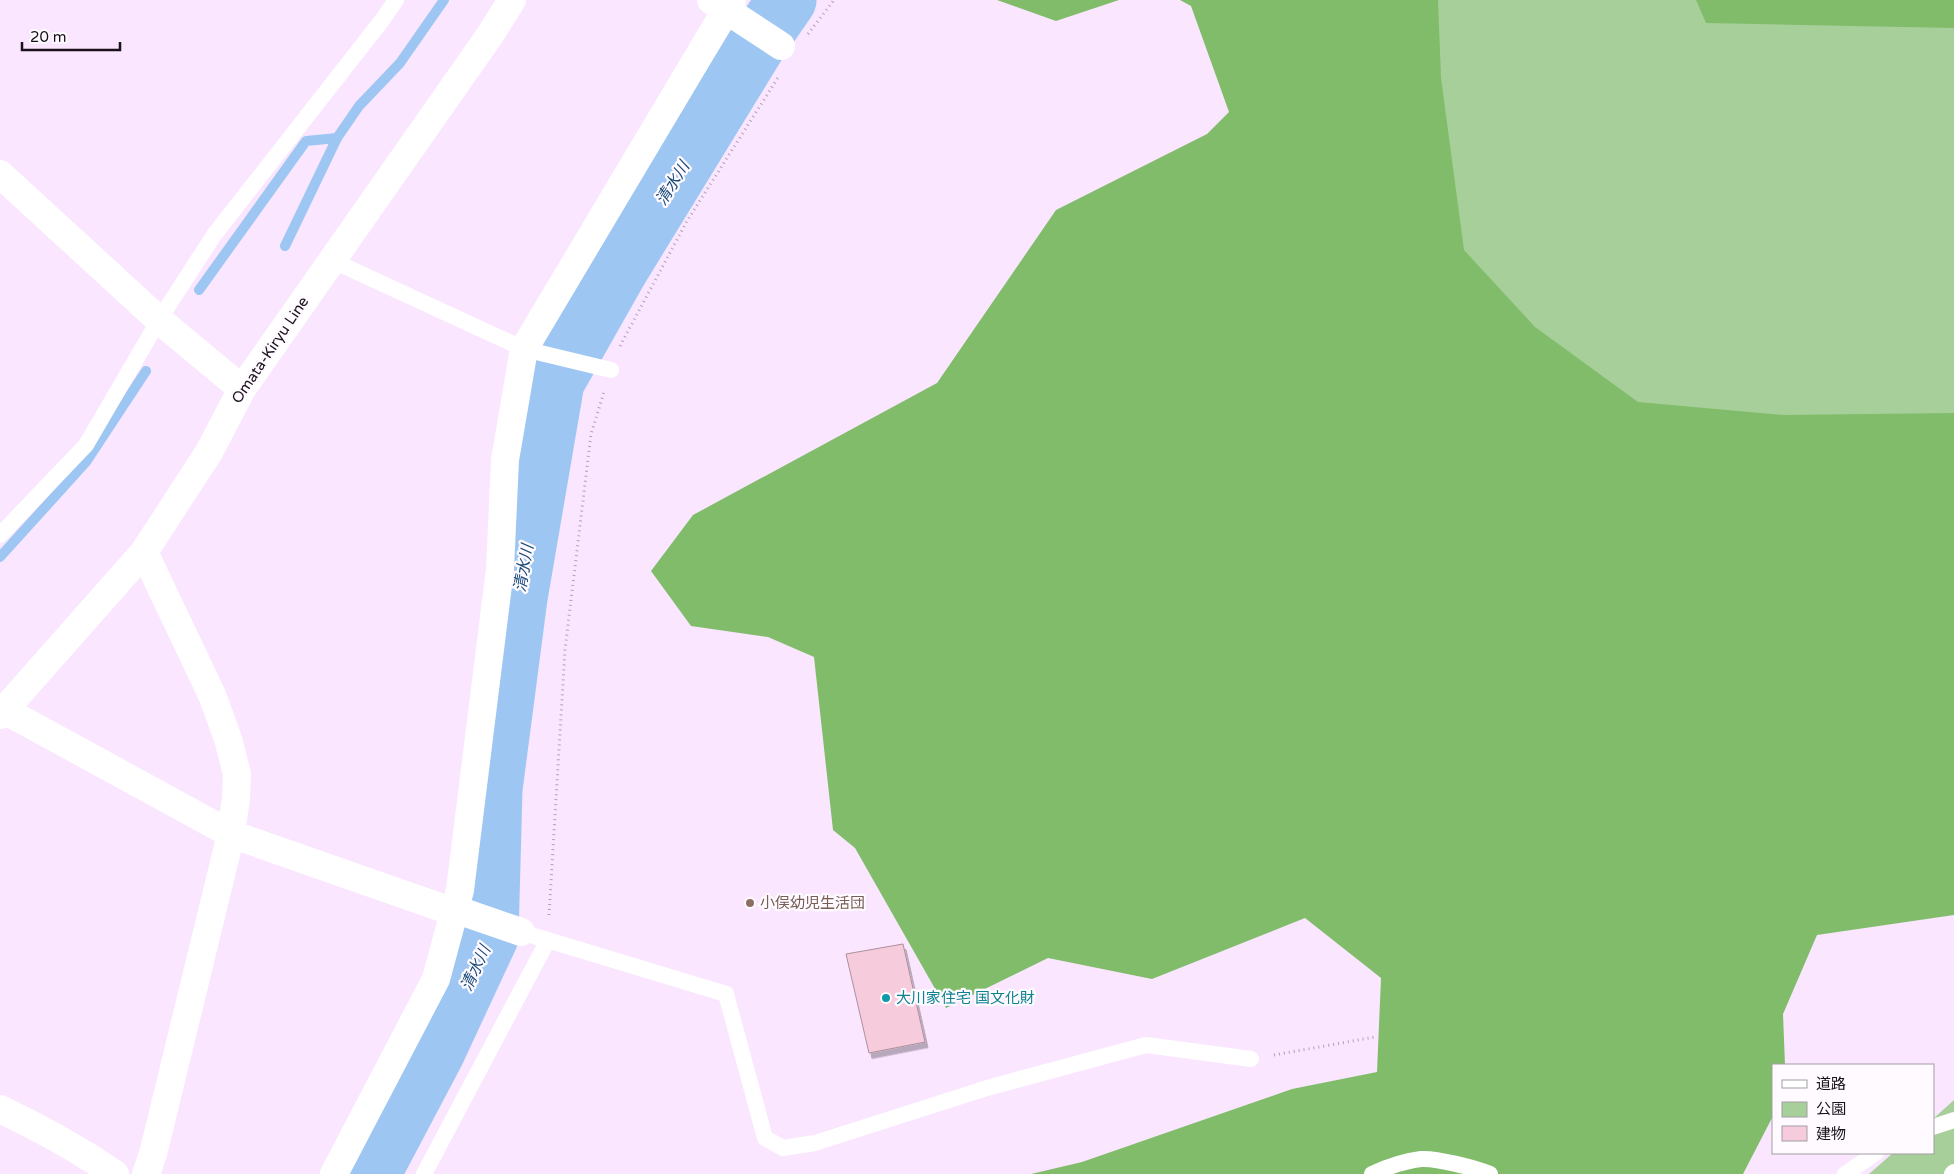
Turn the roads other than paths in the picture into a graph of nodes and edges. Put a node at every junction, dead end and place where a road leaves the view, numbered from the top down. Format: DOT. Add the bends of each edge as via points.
graph roads {
  1 [pos="396,0"];
  2 [pos="512,0"];
  3 [pos="726,7"];
  4 [pos="788,49"];
  5 [pos="0,174"];
  6 [pos="331,260"];
  7 [pos="159,320"];
  8 [pos="534,352"];
  9 [pos="611,370"];
  10 [pos="242,389"];
  11 [pos="0,535"];
  12 [pos="144,552"];
  13 [pos="2,713"];
  14 [pos="231,834"];
  15 [pos="459,912"];
  16 [pos="521,932"];
  17 [pos="548,940"];
  18 [pos="1251,1059"];
  19 [pos="0,1109"];
  20 [pos="1954,1120"];
  21 [pos="1934,1127"];
  22 [pos="1875,1154"];
  23 [pos="114,1174"];
  24 [pos="146,1174"];
  25 [pos="334,1174"];
  26 [pos="424,1174"];
  27 [pos="1372,1174"];
  28 [pos="1490,1174"];
  29 [pos="1846,1174"];
  1 -- 7 [label="lane" via="214,235"];
  2 -- 6 [label="street, Omata-Kiryu Line"];
  3 -- 4 [label="street"];
  3 -- 8 [label="street"];
  5 -- 7 [label="street"];
  6 -- 8 [label="lane"];
  6 -- 10 [label="street, Omata-Kiryu Line"];
  7 -- 10 [label="street"];
  7 -- 11 [label="lane" via="86,445"];
  8 -- 9 [label="lane"];
  8 -- 15 [label="street" via="506,460 500,569"];
  10 -- 12 [label="street, Omata-Kiryu Line" via="209,452"];
  12 -- 13 [label="street, Omata-Kiryu Line"];
  12 -- 14 [label="street" via="212,695 228,739 236,774"];
  13 -- 14 [label="street"];
  14 -- 15 [label="street"];
  14 -- 24 [label="street"];
  15 -- 16 [label="street"];
  15 -- 25 [label="street" via="436,979"];
  16 -- 17 [label="lane"];
  17 -- 18 [label="lane" via="726,994 765,1138 783,1148 815,1143 986,1088 1146,1045"];
  17 -- 26 [label="lane"];
  19 -- 23 [label="street" via="77,1150"];
  20 -- 21 [label="lane"];
  22 -- 29 [label="lane"];
  27 -- 28 [label="lane" via="1422,1159 1470,1167"];
}
